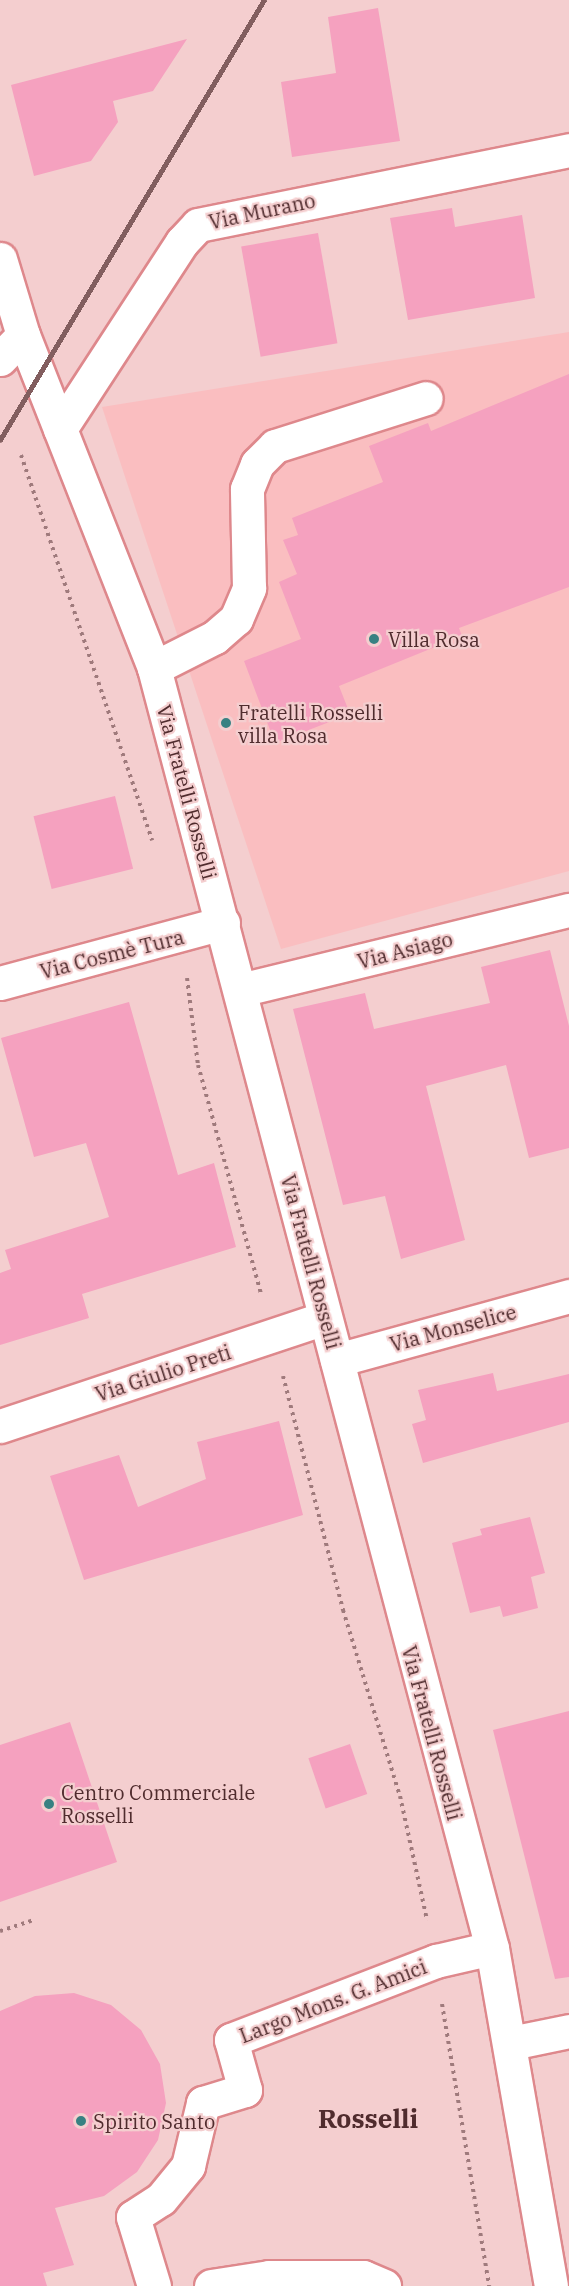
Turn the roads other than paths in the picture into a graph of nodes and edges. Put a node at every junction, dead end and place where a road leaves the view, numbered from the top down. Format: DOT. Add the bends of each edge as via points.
graph roads {
  1 [pos="569,150"];
  2 [pos="3,274"];
  3 [pos="23,335"];
  4 [pos="0,359"];
  5 [pos="426,398"];
  6 [pos="60,429"];
  7 [pos="154,668"];
  8 [pos="569,910"];
  9 [pos="222,923"];
  10 [pos="0,983"];
  11 [pos="240,990"];
  12 [pos="569,1296"];
  13 [pos="324,1318"];
  14 [pos="337,1360"];
  15 [pos="0,1426"];
  16 [pos="492,1948"];
  17 [pos="569,2031"];
  18 [pos="511,2043"];
  19 [pos="154,2286"];
  20 [pos="211,2286"];
  21 [pos="384,2286"];
  22 [pos="551,2286"];
  1 -- 6 [label="street, Via Murano" via="198,225 182,242"];
  2 -- 3 [label="street, Via Fratelli Rosselli"];
  3 -- 4 [label="street"];
  3 -- 6 [label="street, Via Fratelli Rosselli"];
  5 -- 7 [label="street" via="274,446 257,464 247,489 249,588 236,619 215,637"];
  6 -- 7 [label="street, Via Fratelli Rosselli"];
  7 -- 9 [label="street, Via Fratelli Rosselli"];
  8 -- 11 [label="street, Via Asiago"];
  9 -- 10 [label="street, Via Cosmè Tura"];
  9 -- 11 [label="street, Via Fratelli Rosselli"];
  11 -- 13 [label="street, Via Fratelli Rosselli"];
  12 -- 14 [label="street, Via Monselice"];
  13 -- 14 [label="street, Via Fratelli Rosselli"];
  13 -- 15 [label="street, Via Giulio Preti"];
  14 -- 16 [label="street, Via Fratelli Rosselli"];
  16 -- 18 [label="street, Via Fratelli Rosselli"];
  16 -- 19 [label="street, Largo Mons. G. Amici" via="436,1961 231,2040 245,2090 203,2103 188,2166 161,2199 133,2217"];
  17 -- 18 [label="street"];
  18 -- 22 [label="street, Via Fratelli Rosselli"];
  20 -- 21 [label="street" via="269,2277 351,2277"];
}
